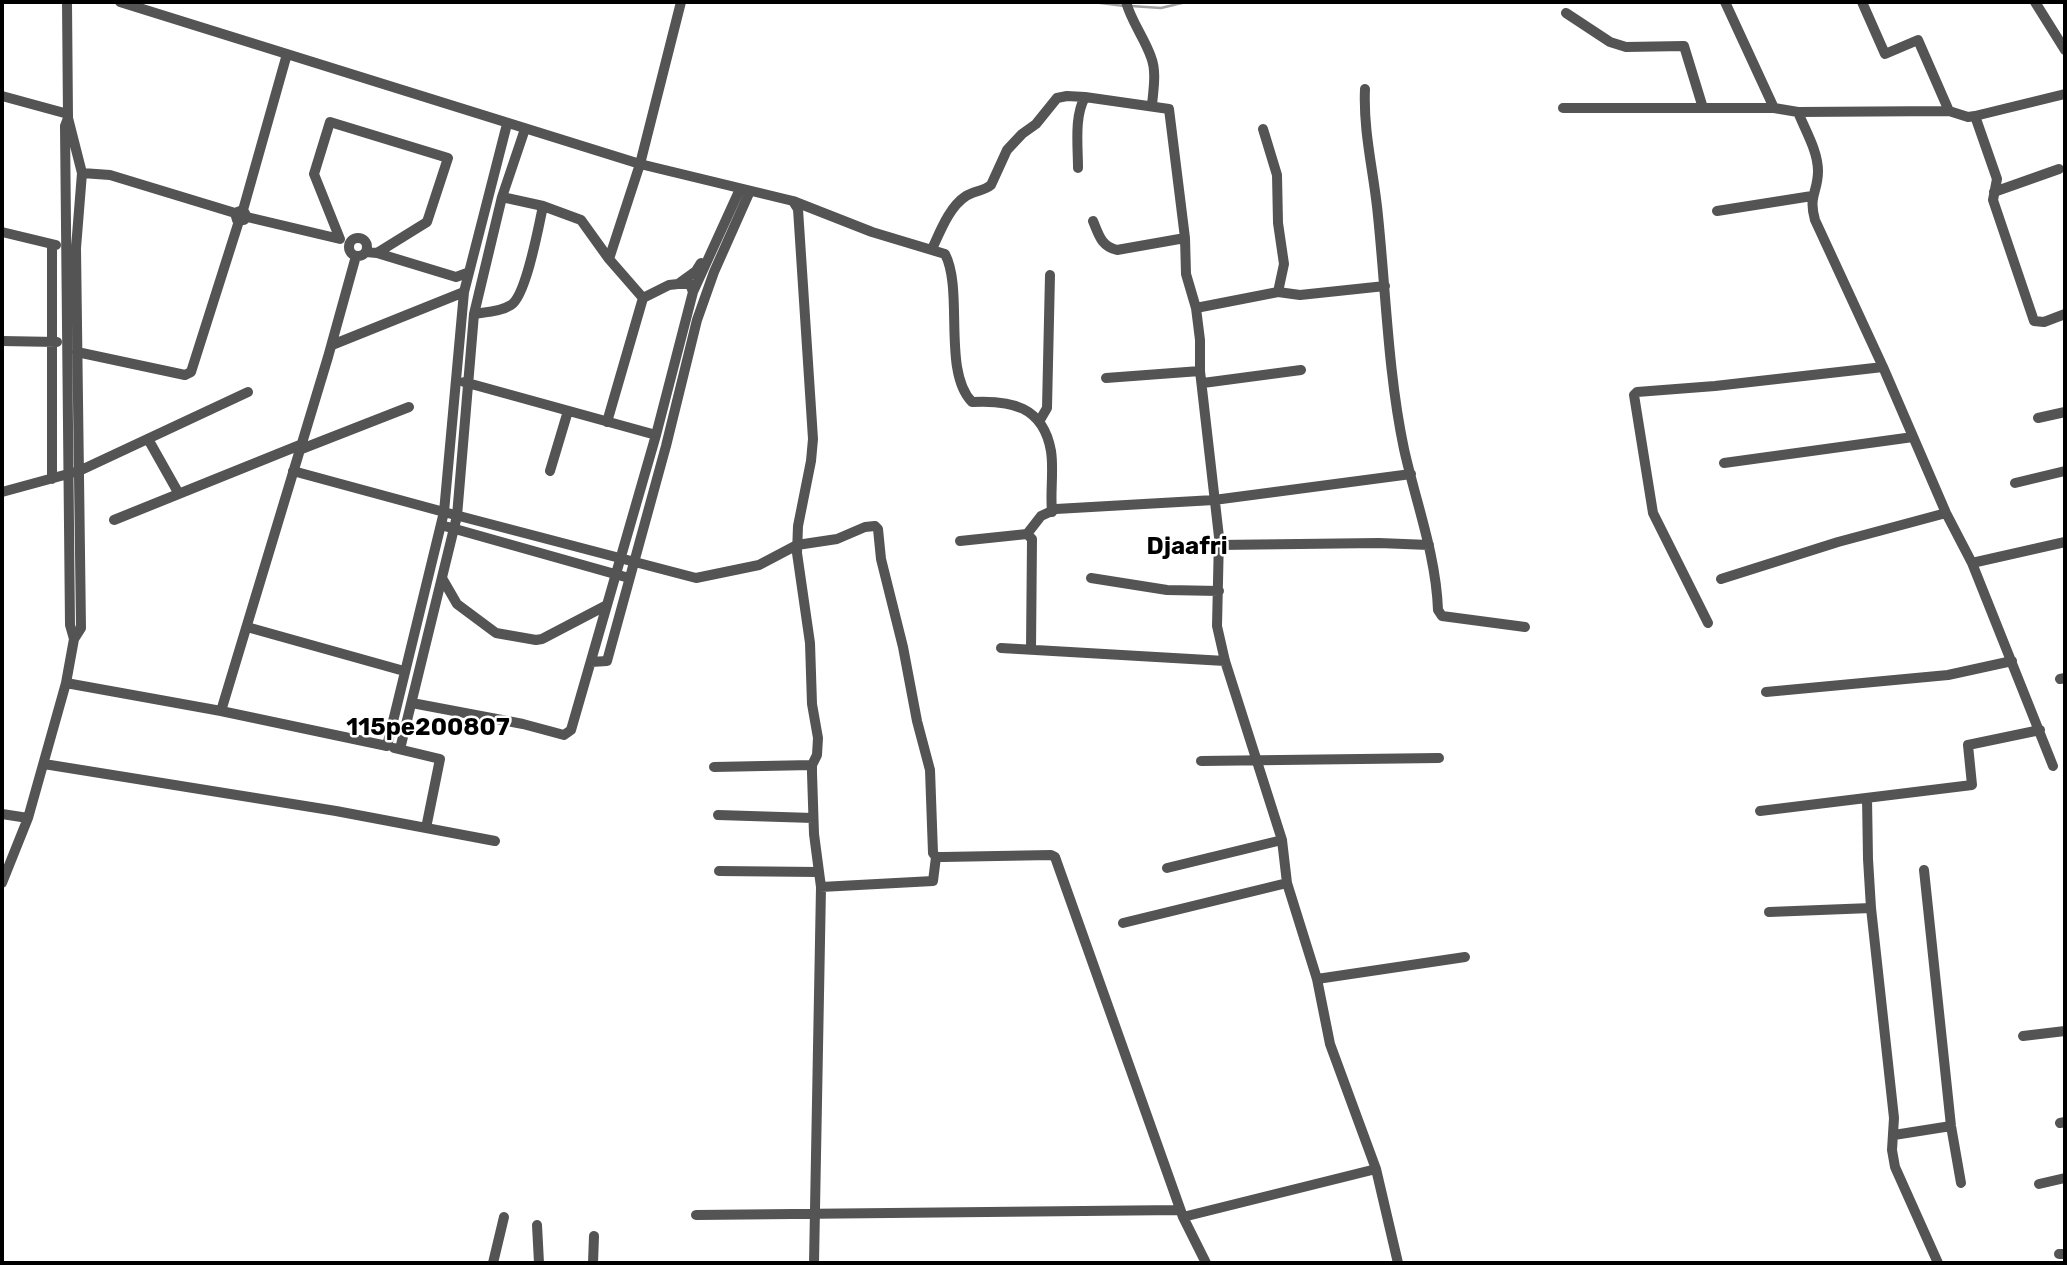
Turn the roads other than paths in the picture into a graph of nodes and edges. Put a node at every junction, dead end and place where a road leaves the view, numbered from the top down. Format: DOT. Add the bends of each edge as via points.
graph roads {
  1 [pos="68,2"];
  2 [pos="120,2"];
  3 [pos="681,2"];
  4 [pos="1126,2"];
  5 [pos="1726,2"];
  6 [pos="1863,2"];
  7 [pos="2035,2"];
  8 [pos="1566,13"];
  9 [pos="2065,50"];
  10 [pos="287,54"];
  11 [pos="1365,89"];
  12 [pos="2065,94"];
  13 [pos="2,96"];
  14 [pos="1086,97"];
  15 [pos="1152,106"];
  16 [pos="1563,108"];
  17 [pos="1703,108"];
  18 [pos="1774,108"];
  19 [pos="1949,111"];
  20 [pos="1798,112"];
  21 [pos="68,116"];
  22 [pos="1975,116"];
  23 [pos="507,124"];
  24 [pos="525,129"];
  25 [pos="1263,129"];
  26 [pos="79,159"];
  27 [pos="66,160"];
  28 [pos="640,164"];
  29 [pos="1078,168"];
  30 [pos="2059,169"];
  31 [pos="81,177"];
  32 [pos="66,180"];
  33 [pos="745,190"];
  34 [pos="1994,192"];
  35 [pos="1812,196"];
  36 [pos="502,197"];
  37 [pos="793,201"];
  38 [pos="543,206"];
  39 [pos="1717,211"];
  40 [pos="241,215"];
  41 [pos="1093,221"];
  42 [pos="2,232"];
  43 [pos="1185,238"];
  44 [pos="340,239"];
  45 [pos="350,244"];
  46 [pos="714,244"];
  47 [pos="52,245"];
  48 [pos="71,247"];
  49 [pos="932,249"];
  50 [pos="372,252"];
  51 [pos="356,256"];
  52 [pos="609,259"];
  53 [pos="467,273"];
  54 [pos="1050,275"];
  55 [pos="678,284"];
  56 [pos="1385,286"];
  57 [pos="464,292"];
  58 [pos="693,292"];
  59 [pos="1278,292"];
  60 [pos="643,298"];
  61 [pos="1196,308"];
  62 [pos="474,314"];
  63 [pos="2065,314"];
  64 [pos="2,341"];
  65 [pos="52,342"];
  66 [pos="66,343"];
  67 [pos="332,345"];
  68 [pos="77,352"];
  69 [pos="1883,367"];
  70 [pos="1301,370"];
  71 [pos="1200,371"];
  72 [pos="1106,378"];
  73 [pos="457,379"];
  74 [pos="469,383"];
  75 [pos="1203,383"];
  76 [pos="248,392"];
  77 [pos="409,407"];
  78 [pos="568,411"];
  79 [pos="2065,412"];
  80 [pos="2038,418"];
  81 [pos="1040,421"];
  82 [pos="607,422"];
  83 [pos="656,435"];
  84 [pos="1913,437"];
  85 [pos="148,439"];
  86 [pos="300,447"];
  87 [pos="1724,463"];
  88 [pos="293,471"];
  89 [pos="550,471"];
  90 [pos="2065,471"];
  91 [pos="74,473"];
  92 [pos="1411,474"];
  93 [pos="52,479"];
  94 [pos="2015,483"];
  95 [pos="2,492"];
  96 [pos="178,494"];
  97 [pos="1214,500"];
  98 [pos="444,512"];
  99 [pos="1052,512"];
  100 [pos="1946,513"];
  101 [pos="457,516"];
  102 [pos="114,520"];
  103 [pos="441,526"];
  104 [pos="454,529"];
  105 [pos="1027,534"];
  106 [pos="960,541"];
  107 [pos="2065,542"];
  108 [pos="797,545"];
  109 [pos="1218,545"];
  110 [pos="1429,545"];
  111 [pos="620,559"];
  112 [pos="634,562"];
  113 [pos="1972,563"];
  114 [pos="616,573"];
  115 [pos="442,578"];
  116 [pos="629,578"];
  117 [pos="1091,578"];
  118 [pos="1721,579"];
  119 [pos="1219,591"];
  120 [pos="607,605"];
  121 [pos="1708,623"];
  122 [pos="247,626"];
  123 [pos="1525,627"];
  124 [pos="1002,648"];
  125 [pos="1031,649"];
  126 [pos="1225,661"];
  127 [pos="592,662"];
  128 [pos="2012,662"];
  129 [pos="404,671"];
  130 [pos="66,683"];
  131 [pos="1766,692"];
  132 [pos="412,703"];
  133 [pos="221,711"];
  134 [pos="2040,730"];
  135 [pos="387,746"];
  136 [pos="400,749"];
  137 [pos="1439,758"];
  138 [pos="1256,759"];
  139 [pos="1202,761"];
  140 [pos="44,764"];
  141 [pos="812,765"];
  142 [pos="2053,766"];
  143 [pos="714,767"];
  144 [pos="1867,798"];
  145 [pos="1760,811"];
  146 [pos="2,814"];
  147 [pos="718,816"];
  148 [pos="28,818"];
  149 [pos="813,818"];
  150 [pos="426,828"];
  151 [pos="1282,840"];
  152 [pos="495,841"];
  153 [pos="936,856"];
  154 [pos="1167,868"];
  155 [pos="1924,870"];
  156 [pos="719,871"];
  157 [pos="818,872"];
  158 [pos="2,883"];
  159 [pos="1287,883"];
  160 [pos="821,887"];
  161 [pos="1871,908"];
  162 [pos="1769,912"];
  163 [pos="1123,923"];
  164 [pos="1465,957"];
  165 [pos="1317,979"];
  166 [pos="2065,1031"];
  167 [pos="2022,1036"];
  168 [pos="1951,1126"];
  169 [pos="1894,1135"];
  170 [pos="1376,1169"];
  171 [pos="2065,1178"];
  172 [pos="1961,1183"];
  173 [pos="2039,1184"];
  174 [pos="815,1213"];
  175 [pos="1182,1214"];
  176 [pos="696,1215"];
  177 [pos="504,1217"];
  178 [pos="537,1225"];
  179 [pos="594,1236"];
  180 [pos="493,1263"];
  181 [pos="539,1263"];
  182 [pos="593,1263"];
  183 [pos="814,1263"];
  184 [pos="1206,1263"];
  185 [pos="1398,1263"];
  186 [pos="1938,1263"];
  1 -- 21 [label="street"];
  2 -- 10 [label="street"];
  3 -- 28 [label="street"];
  4 -- 15 [label="street" via="1152,58"];
  5 -- 18 [label="street"];
  6 -- 19 [label="street" via="1885,54 1919,40"];
  7 -- 9 [label="street"];
  8 -- 17 [label="street" via="1610,42 1626,47 1684,46"];
  10 -- 23 [label="street"];
  10 -- 40 [label="street"];
  11 -- 56 [label="street"];
  12 -- 22 [label="street"];
  13 -- 21 [label="street"];
  14 -- 15 [label="street"];
  14 -- 29 [label="street" via="1078,119"];
  14 -- 49 [label="street" via="1057,98 1049,105 1007,150 991,184 960,202"];
  15 -- 43 [label="street" via="1169,109"];
  16 -- 17 [label="street"];
  17 -- 18 [label="street"];
  18 -- 20 [label="street"];
  19 -- 20 [label="street"];
  19 -- 22 [label="street"];
  20 -- 35 [label="street" via="1818,166"];
  21 -- 26 [label="street"];
  21 -- 27 [label="street"];
  22 -- 34 [label="street" via="1997,179"];
  23 -- 24 [label="street"];
  23 -- 53 [label="street"];
  24 -- 28 [label="street"];
  24 -- 36 [label="street"];
  25 -- 59 [label="street" via="1277,175 1284,264"];
  26 -- 27 [label="street"];
  26 -- 31 [label="street"];
  27 -- 32 [label="street"];
  28 -- 33 [label="street"];
  28 -- 52 [label="street"];
  30 -- 34 [label="street"];
  31 -- 32 [label="street"];
  31 -- 40 [label="street" via="110,176"];
  31 -- 48 [label="street"];
  32 -- 48 [label="street"];
  33 -- 37 [label="street"];
  33 -- 46 [label="street"];
  33 -- 112 [label="street" via="697,320"];
  34 -- 63 [label="street" via="2034,321 2044,323"];
  35 -- 39 [label="street"];
  35 -- 69 [label="street" via="1815,220"];
  36 -- 38 [label="street"];
  36 -- 62 [label="street"];
  37 -- 49 [label="street" via="872,232"];
  37 -- 108 [label="street" via="798,209 813,439"];
  38 -- 52 [label="street" via="581,220"];
  38 -- 62 [label="street" via="524,286 514,304"];
  40 -- 44 [label="street"];
  40 -- 68 [label="street" via="191,372 185,375"];
  41 -- 43 [label="street" via="1102,242 1117,250"];
  42 -- 47 [label="street"];
  43 -- 61 [label="street" via="1186,274"];
  44 -- 45 [label="street"];
  44 -- 50 [label="street" via="314,174 330,122 448,158 427,222"];
  45 -- 50 [label="street" via="362,239"];
  45 -- 51 [label="street" via="349,250"];
  46 -- 55 [label="street" via="696,271"];
  46 -- 58 [label="street"];
  47 -- 48 [label="street"];
  47 -- 65 [label="street"];
  48 -- 66 [label="street"];
  48 -- 68 [label="street"];
  49 -- 81 [label="street" via="947,257 957,361 967,396 972,402 1001,401 1034,413"];
  50 -- 51 [label="street"];
  50 -- 53 [label="street" via="456,277"];
  51 -- 67 [label="street"];
  52 -- 60 [label="street"];
  53 -- 57 [label="street"];
  54 -- 81 [label="street" via="1047,408"];
  55 -- 58 [label="street" via="690,284"];
  55 -- 60 [label="street"];
  56 -- 59 [label="street" via="1300,295"];
  56 -- 92 [label="street" via="1390,360"];
  57 -- 67 [label="street"];
  57 -- 73 [label="street"];
  58 -- 83 [label="street"];
  59 -- 61 [label="street"];
  60 -- 82 [label="street"];
  61 -- 71 [label="street"];
  62 -- 74 [label="street"];
  64 -- 65 [label="street"];
  65 -- 66 [label="street"];
  65 -- 93 [label="street"];
  66 -- 91 [label="street"];
  67 -- 86 [label="street"];
  68 -- 91 [label="street"];
  69 -- 84 [label="street"];
  69 -- 121 [label="street" via="1634,395 1653,513"];
  70 -- 75 [label="street"];
  71 -- 72 [label="street"];
  71 -- 75 [label="street"];
  73 -- 74 [label="street"];
  73 -- 98 [label="street"];
  74 -- 78 [label="street"];
  74 -- 101 [label="street"];
  75 -- 97 [label="street"];
  76 -- 85 [label="street"];
  77 -- 86 [label="street"];
  78 -- 82 [label="street"];
  78 -- 89 [label="street"];
  79 -- 80 [label="street"];
  81 -- 99 [label="street" via="1051,451"];
  82 -- 83 [label="street"];
  83 -- 111 [label="street"];
  84 -- 87 [label="street"];
  84 -- 100 [label="street"];
  85 -- 91 [label="street"];
  85 -- 96 [label="street"];
  86 -- 88 [label="street"];
  86 -- 96 [label="street"];
  88 -- 98 [label="street"];
  88 -- 122 [label="street"];
  90 -- 94 [label="street"];
  91 -- 93 [label="street"];
  91 -- 130 [label="street" via="81,625"];
  92 -- 97 [label="street"];
  92 -- 110 [label="street"];
  93 -- 95 [label="street"];
  96 -- 102 [label="street"];
  97 -- 99 [label="street"];
  97 -- 109 [label="street"];
  98 -- 101 [label="street"];
  98 -- 103 [label="street"];
  99 -- 105 [label="street" via="1041,516"];
  100 -- 113 [label="street"];
  100 -- 118 [label="street"];
  101 -- 104 [label="street"];
  101 -- 111 [label="street"];
  103 -- 104 [label="street"];
  103 -- 129 [label="street"];
  104 -- 114 [label="street"];
  104 -- 115 [label="street"];
  105 -- 106 [label="street"];
  105 -- 125 [label="street" via="1032,539"];
  107 -- 113 [label="street"];
  108 -- 112 [label="street" via="759,565 696,578"];
  108 -- 141 [label="street" via="818,738"];
  108 -- 153 [label="street" via="865,527 878,529 930,770"];
  109 -- 110 [label="street"];
  109 -- 119 [label="street"];
  110 -- 123 [label="street" via="1442,616"];
  111 -- 112 [label="street"];
  111 -- 114 [label="street"];
  112 -- 116 [label="street"];
  113 -- 128 [label="street"];
  114 -- 116 [label="street"];
  114 -- 120 [label="street"];
  115 -- 120 [label="street" via="457,604 496,633 536,640"];
  115 -- 132 [label="street"];
  116 -- 127 [label="street" via="607,662"];
  117 -- 119 [label="street" via="1167,590"];
  119 -- 126 [label="street" via="1217,626"];
  120 -- 127 [label="street"];
  122 -- 129 [label="street"];
  122 -- 133 [label="street"];
  124 -- 125 [label="street"];
  125 -- 126 [label="street"];
  126 -- 138 [label="street"];
  127 -- 132 [label="street" via="571,730 564,735"];
  128 -- 131 [label="street" via="1948,676"];
  128 -- 134 [label="street"];
  129 -- 135 [label="street"];
  130 -- 133 [label="street"];
  130 -- 140 [label="street"];
  132 -- 136 [label="street"];
  133 -- 135 [label="street"];
  134 -- 142 [label="street"];
  134 -- 144 [label="street" via="1968,745 1972,785"];
  135 -- 136 [label="street"];
  136 -- 150 [label="street" via="440,759"];
  137 -- 138 [label="street"];
  138 -- 139 [label="street"];
  138 -- 151 [label="street"];
  140 -- 148 [label="street"];
  140 -- 150 [label="street"];
  141 -- 143 [label="street"];
  141 -- 149 [label="street"];
  144 -- 145 [label="street"];
  144 -- 161 [label="street"];
  146 -- 148 [label="street"];
  147 -- 149 [label="street"];
  148 -- 158 [label="street"];
  149 -- 157 [label="street"];
  150 -- 152 [label="street"];
  151 -- 154 [label="street"];
  151 -- 159 [label="street"];
  153 -- 160 [label="street" via="933,881"];
  153 -- 175 [label="street" via="1055,857"];
  155 -- 168 [label="street"];
  156 -- 157 [label="street"];
  157 -- 160 [label="street"];
  159 -- 163 [label="street"];
  159 -- 165 [label="street"];
  160 -- 174 [label="street"];
  161 -- 162 [label="street"];
  161 -- 169 [label="street"];
  164 -- 165 [label="street"];
  165 -- 170 [label="street" via="1330,1044"];
  166 -- 167 [label="street"];
  168 -- 169 [label="street"];
  168 -- 172 [label="street"];
  169 -- 186 [label="street" via="1895,1167"];
  170 -- 175 [label="street"];
  170 -- 185 [label="street"];
  171 -- 173 [label="street"];
  174 -- 175 [label="street"];
  174 -- 176 [label="street"];
  174 -- 183 [label="street"];
  175 -- 184 [label="street"];
  177 -- 180 [label="street"];
  178 -- 181 [label="street"];
  179 -- 182 [label="street"];
}
